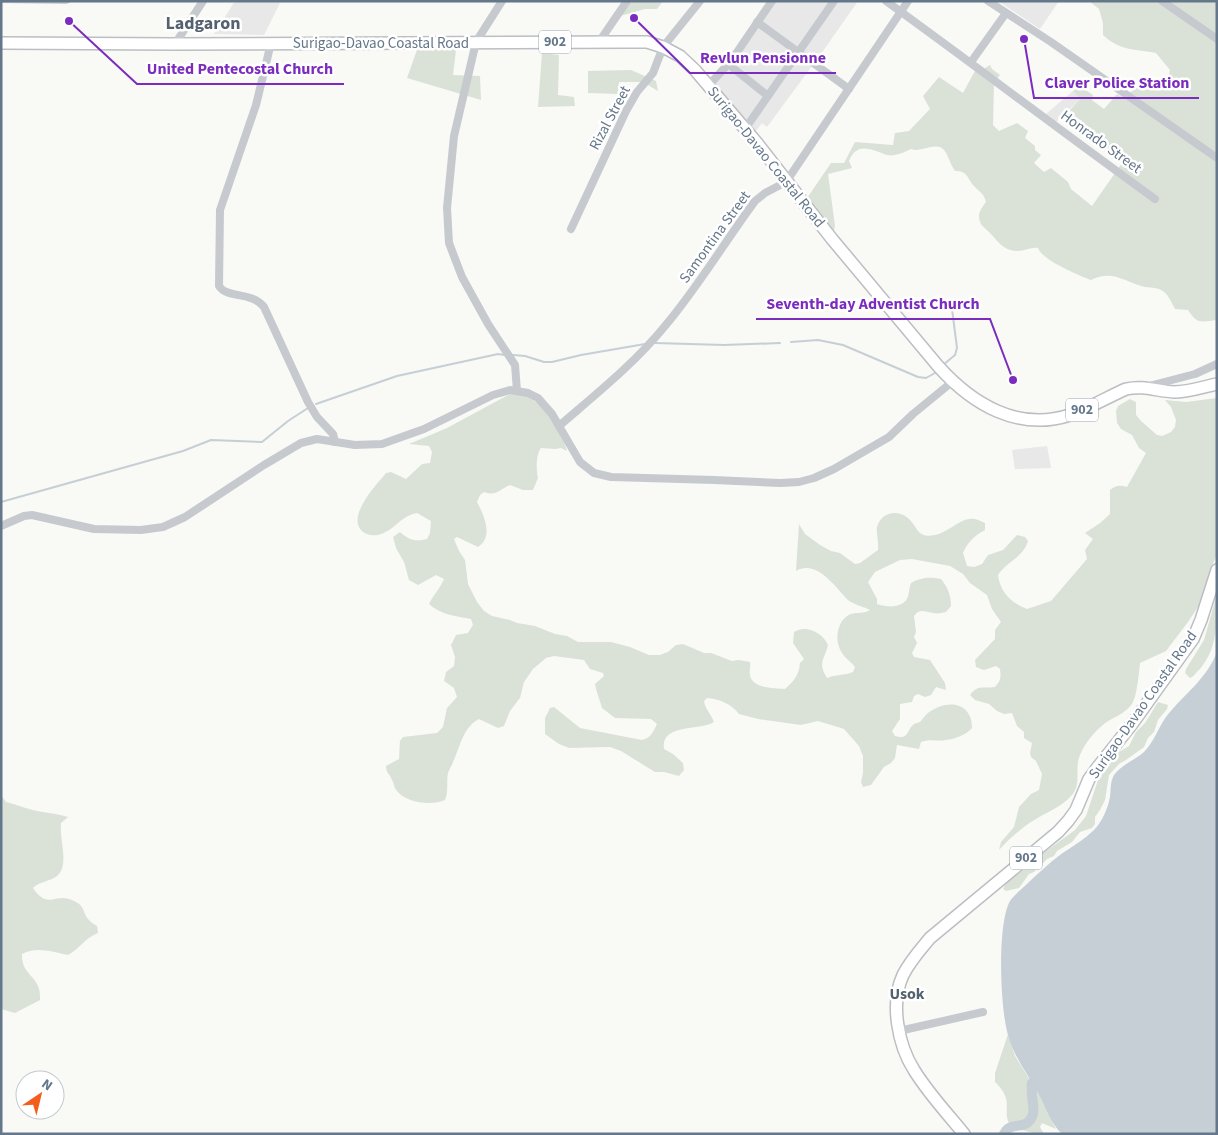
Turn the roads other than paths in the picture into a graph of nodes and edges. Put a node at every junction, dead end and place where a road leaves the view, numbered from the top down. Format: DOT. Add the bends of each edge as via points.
graph roads {
  1 [pos="192,1"];
  2 [pos="502,1"];
  3 [pos="627,1"];
  4 [pos="700,1"];
  5 [pos="772,1"];
  6 [pos="834,1"];
  7 [pos="886,1"];
  8 [pos="908,1"];
  9 [pos="988,1"];
  10 [pos="1162,1"];
  11 [pos="201,4"];
  12 [pos="901,12"];
  13 [pos="1006,13"];
  14 [pos="757,22"];
  15 [pos="1217,39"];
  16 [pos="476,42"];
  17 [pos="599,42"];
  18 [pos="1,43"];
  19 [pos="271,43"];
  20 [pos="175,44"];
  21 [pos="662,47"];
  22 [pos="799,52"];
  23 [pos="971,62"];
  24 [pos="728,64"];
  25 [pos="708,84"];
  26 [pos="849,89"];
  27 [pos="768,96"];
  28 [pos="745,129"];
  29 [pos="1217,158"];
  30 [pos="786,182"];
  31 [pos="1155,199"];
  32 [pos="571,229"];
  33 [pos="1217,364"];
  34 [pos="952,382"];
  35 [pos="1217,384"];
  36 [pos="1147,387"];
  37 [pos="517,391"];
  38 [pos="559,426"];
  39 [pos="335,442"];
  40 [pos="1,526"];
  41 [pos="1217,570"];
  42 [pos="983,1012"];
  43 [pos="899,1031"];
  44 [pos="964,1134"];
  1 -- 11 [label="street"];
  2 -- 16 [label="street"];
  3 -- 17 [label="street"];
  4 -- 21 [label="street, Rizal Street"];
  5 -- 14 [label="street"];
  6 -- 22 [label="street"];
  7 -- 12 [label="street, Honrado Street"];
  8 -- 12 [label="street, Samontina Street"];
  9 -- 13 [label="street"];
  10 -- 15 [label="street"];
  11 -- 20 [label="street"];
  12 -- 23 [label="street, Honrado Street"];
  12 -- 26 [label="street, Samontina Street"];
  13 -- 23 [label="street"];
  13 -- 29 [label="street"];
  14 -- 22 [label="street"];
  14 -- 24 [label="street"];
  16 -- 17 [label="highway, Surigao-Davao Coastal Road / 902"];
  16 -- 19 [label="highway, Surigao-Davao Coastal Road / 902"];
  16 -- 37 [label="street" via="454,136 447,208 450,243 462,277 515,365"];
  17 -- 21 [label="highway, Surigao-Davao Coastal Road / 902" via="642,42"];
  18 -- 20 [label="highway, Surigao-Davao Coastal Road / 902"];
  19 -- 20 [label="highway, Surigao-Davao Coastal Road / 902"];
  19 -- 39 [label="street" via="256,105 220,210 219,286 228,292 255,298 264,307 308,402 333,434"];
  21 -- 25 [label="highway, Surigao-Davao Coastal Road / 902" via="686,61"];
  21 -- 32 [label="street, Rizal Street" via="653,74 626,111"];
  22 -- 26 [label="street"];
  22 -- 27 [label="street"];
  23 -- 31 [label="street, Honrado Street"];
  24 -- 25 [label="street"];
  24 -- 27 [label="street"];
  25 -- 28 [label="highway, Surigao-Davao Coastal Road / 902"];
  26 -- 30 [label="street, Samontina Street"];
  27 -- 28 [label="street"];
  28 -- 30 [label="highway, Surigao-Davao Coastal Road / 902"];
  30 -- 34 [label="highway, Surigao-Davao Coastal Road / 902"];
  30 -- 38 [label="street, Samontina Street" via="755,202 686,299 635,360"];
  33 -- 36 [label="street" via="1195,374"];
  34 -- 36 [label="highway, Surigao-Davao Coastal Road / 902" via="993,410 1006,416 1034,420 1070,415 1126,389"];
  34 -- 38 [label="street" via="889,437 834,469 799,482 602,476 580,462"];
  35 -- 36 [label="highway, Surigao-Davao Coastal Road / 902" via="1174,392"];
  37 -- 38 [label="street" via="538,398"];
  37 -- 39 [label="street" via="493,395 424,429 382,444"];
  39 -- 40 [label="street" via="317,440 301,443 185,517 163,527 94,529 32,515"];
  41 -- 43 [label="highway, Surigao-Davao Coastal Road / 902" via="1193,639 1089,779 1068,821 943,926 913,958 897,997"];
  42 -- 43 [label="street"];
  43 -- 44 [label="highway, Surigao-Davao Coastal Road / 902" via="914,1070"];
}
